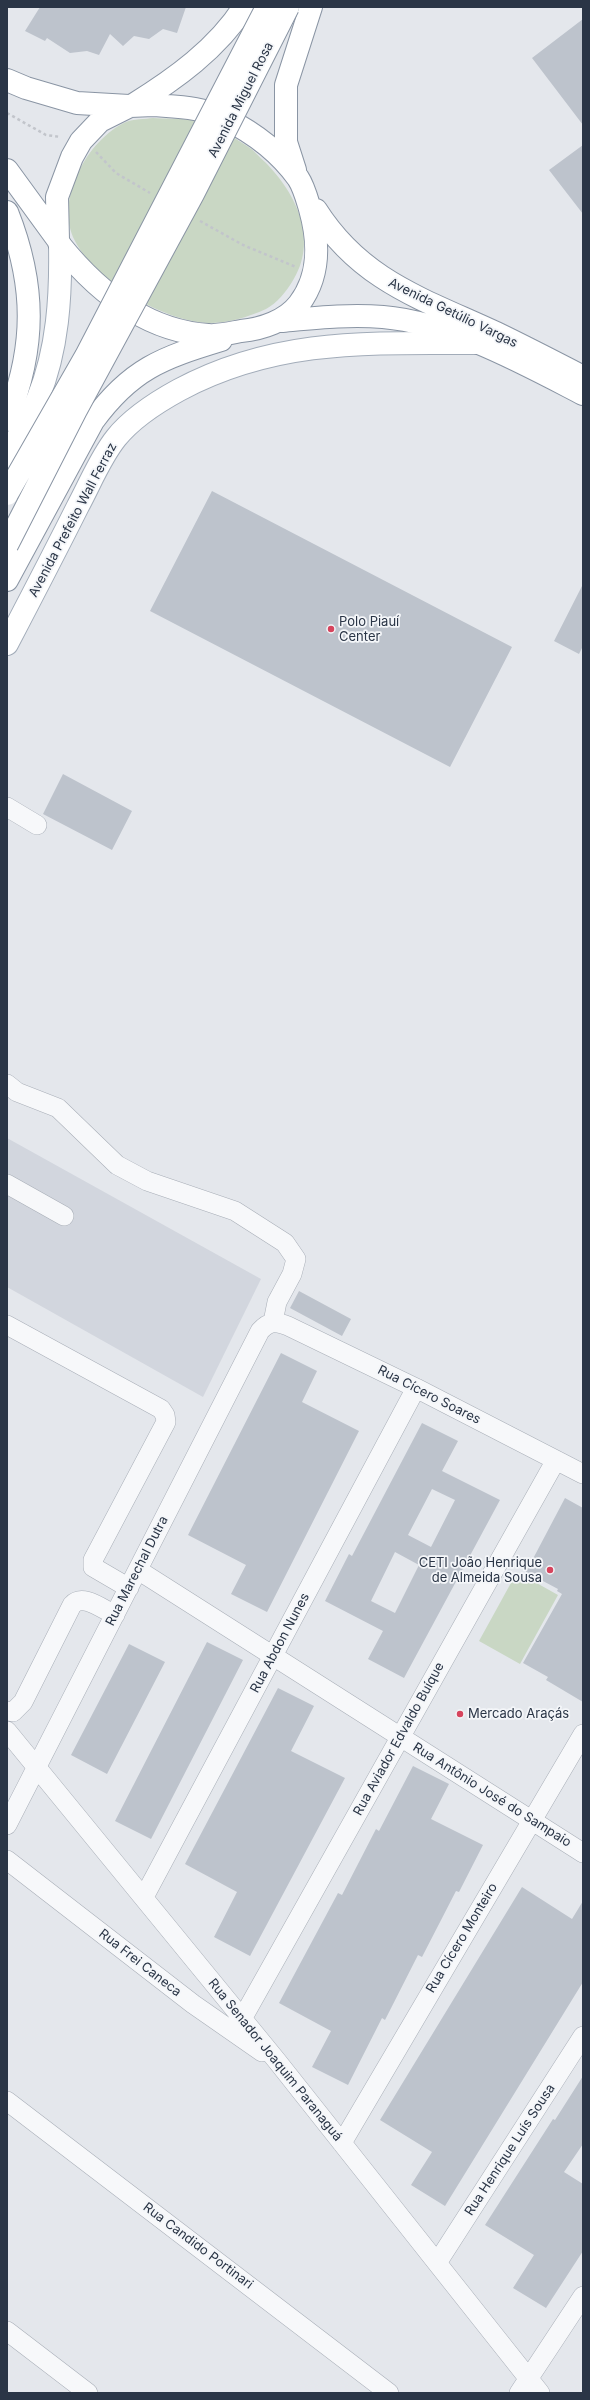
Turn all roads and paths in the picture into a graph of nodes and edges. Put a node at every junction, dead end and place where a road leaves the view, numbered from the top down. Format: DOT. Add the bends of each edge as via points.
graph roads {
  1 [pos="244,7"];
  2 [pos="267,7"];
  3 [pos="288,7"];
  4 [pos="311,7"];
  5 [pos="7,80"];
  6 [pos="132,106"];
  7 [pos="7,114"];
  8 [pos="46,135"];
  9 [pos="7,170"];
  10 [pos="302,187"];
  11 [pos="184,189"];
  12 [pos="7,212"];
  13 [pos="59,242"];
  14 [pos="280,321"];
  15 [pos="251,330"];
  16 [pos="476,344"];
  17 [pos="583,378"];
  18 [pos="583,394"];
  19 [pos="7,420"];
  20 [pos="7,457"];
  21 [pos="7,494"];
  22 [pos="7,545"];
  23 [pos="7,580"];
  24 [pos="7,644"];
  25 [pos="7,807"];
  26 [pos="37,825"];
  27 [pos="7,1084"];
  28 [pos="7,1184"];
  29 [pos="64,1216"];
  30 [pos="273,1322"];
  31 [pos="7,1325"];
  32 [pos="416,1388"];
  33 [pos="556,1460"];
  34 [pos="583,1474"];
  35 [pos="138,1570"];
  36 [pos="129,1588"];
  37 [pos="115,1615"];
  38 [pos="273,1656"];
  39 [pos="7,1711"];
  40 [pos="7,1731"];
  41 [pos="583,1734"];
  42 [pos="400,1737"];
  43 [pos="37,1767"];
  44 [pos="532,1820"];
  45 [pos="7,1825"];
  46 [pos="583,1853"];
  47 [pos="7,1860"];
  48 [pos="144,1897"];
  49 [pos="242,2019"];
  50 [pos="583,2036"];
  51 [pos="277,2062"];
  52 [pos="7,2100"];
  53 [pos="342,2143"];
  54 [pos="437,2264"];
  55 [pos="583,2296"];
  56 [pos="7,2331"];
  57 [pos="529,2389"];
  58 [pos="88,2393"];
  59 [pos="389,2393"];
  1 -- 6 [label="main road" via="196,62"];
  2 -- 11 [label="main road, Avenida Miguel Rosa, bridge"];
  3 -- 11 [label="main road, Avenida Miguel Rosa, bridge"];
  4 -- 10 [label="main road" via="286,85 286,142"];
  5 -- 6 [label="main road" via="77,103"];
  6 -- 10 [label="main road" via="193,108 225,119 256,137 276,153"];
  6 -- 13 [label="main road" via="100,121 81,141 72,156 58,196"];
  7 -- 8 [label="path"];
  9 -- 13 [label="main road"];
  10 -- 14 [label="main road" via="317,234 318,251 308,289 299,304"];
  10 -- 17 [label="main road, Avenida Getúlio Vargas" via="329,230 357,261 399,288"];
  11 -- 21 [label="main road, bridge"];
  11 -- 22 [label="main road, bridge"];
  12 -- 19 [label="main road" via="24,262 29,328 25,365"];
  13 -- 15 [label="main road" via="83,273 105,292 126,308 150,320 182,332 209,336"];
  13 -- 20 [label="main road" via="60,296 54,346 38,397"];
  14 -- 15 [label="main road"];
  14 -- 16 [label="main road, Avenida Getúlio Vargas" via="333,316 383,317 436,328"];
  15 -- 23 [label="main road" via="168,356 147,367 108,400 93,421"];
  16 -- 18 [label="main road, Avenida Getúlio Vargas" via="511,357"];
  16 -- 24 [label="main road, Avenida Prefeito Wall Ferraz" via="390,342 300,348 206,375 167,396 116,438"];
  25 -- 26 [label="street"];
  27 -- 30 [label="street" via="17,1092 58,1108 117,1165 146,1181 235,1211 285,1243 296,1259 292,1274 277,1302"];
  28 -- 29 [label="street"];
  30 -- 32 [label="street, Rua Cícero Soares" via="288,1326"];
  30 -- 35 [label="street, Rua Marechal Dutra" via="260,1331"];
  31 -- 36 [label="street" via="161,1409 165,1415 166,1422 93,1560 93,1567 98,1572"];
  32 -- 33 [label="street, Rua Cícero Soares"];
  32 -- 38 [label="street, Rua Abdon Nunes"];
  33 -- 34 [label="street, Rua Cícero Soares"];
  33 -- 42 [label="street, Rua Aviador Edvaldo Buíque"];
  35 -- 36 [label="street, Rua Marechal Dutra"];
  35 -- 38 [label="street, Rua Antônio José do Sampaio"];
  36 -- 37 [label="street, Rua Marechal Dutra"];
  37 -- 39 [label="street" via="82,1600 76,1601 23,1702 13,1712"];
  37 -- 43 [label="street, Rua Marechal Dutra"];
  38 -- 42 [label="street, Rua Antônio José do Sampaio"];
  38 -- 48 [label="street, Rua Abdon Nunes"];
  40 -- 43 [label="street, Rua Senador Joaquim Paranaguá"];
  41 -- 44 [label="street, Rua Cícero Monteiro"];
  42 -- 44 [label="street, Rua Antônio José do Sampaio"];
  42 -- 49 [label="street, Rua Aviador Edvaldo Buíque"];
  43 -- 45 [label="street, Rua Marechal Dutra"];
  43 -- 48 [label="street, Rua Senador Joaquim Paranaguá"];
  44 -- 46 [label="street, Rua Antônio José do Sampaio"];
  44 -- 53 [label="street, Rua Cícero Monteiro"];
  47 -- 51 [label="street, Rua Frei Caneca" via="193,2004"];
  48 -- 49 [label="street, Rua Senador Joaquim Paranaguá"];
  49 -- 51 [label="street, Rua Senador Joaquim Paranaguá"];
  50 -- 54 [label="street, Rua Henrique Luís Sousa"];
  51 -- 53 [label="street, Rua Senador Joaquim Paranaguá"];
  52 -- 59 [label="street, Rua Candido Portinari"];
  53 -- 54 [label="street, Rua Senador Joaquim Paranaguá"];
  54 -- 57 [label="street, Rua Senador Joaquim Paranaguá"];
  55 -- 57 [label="street"];
  56 -- 58 [label="street"];
}
